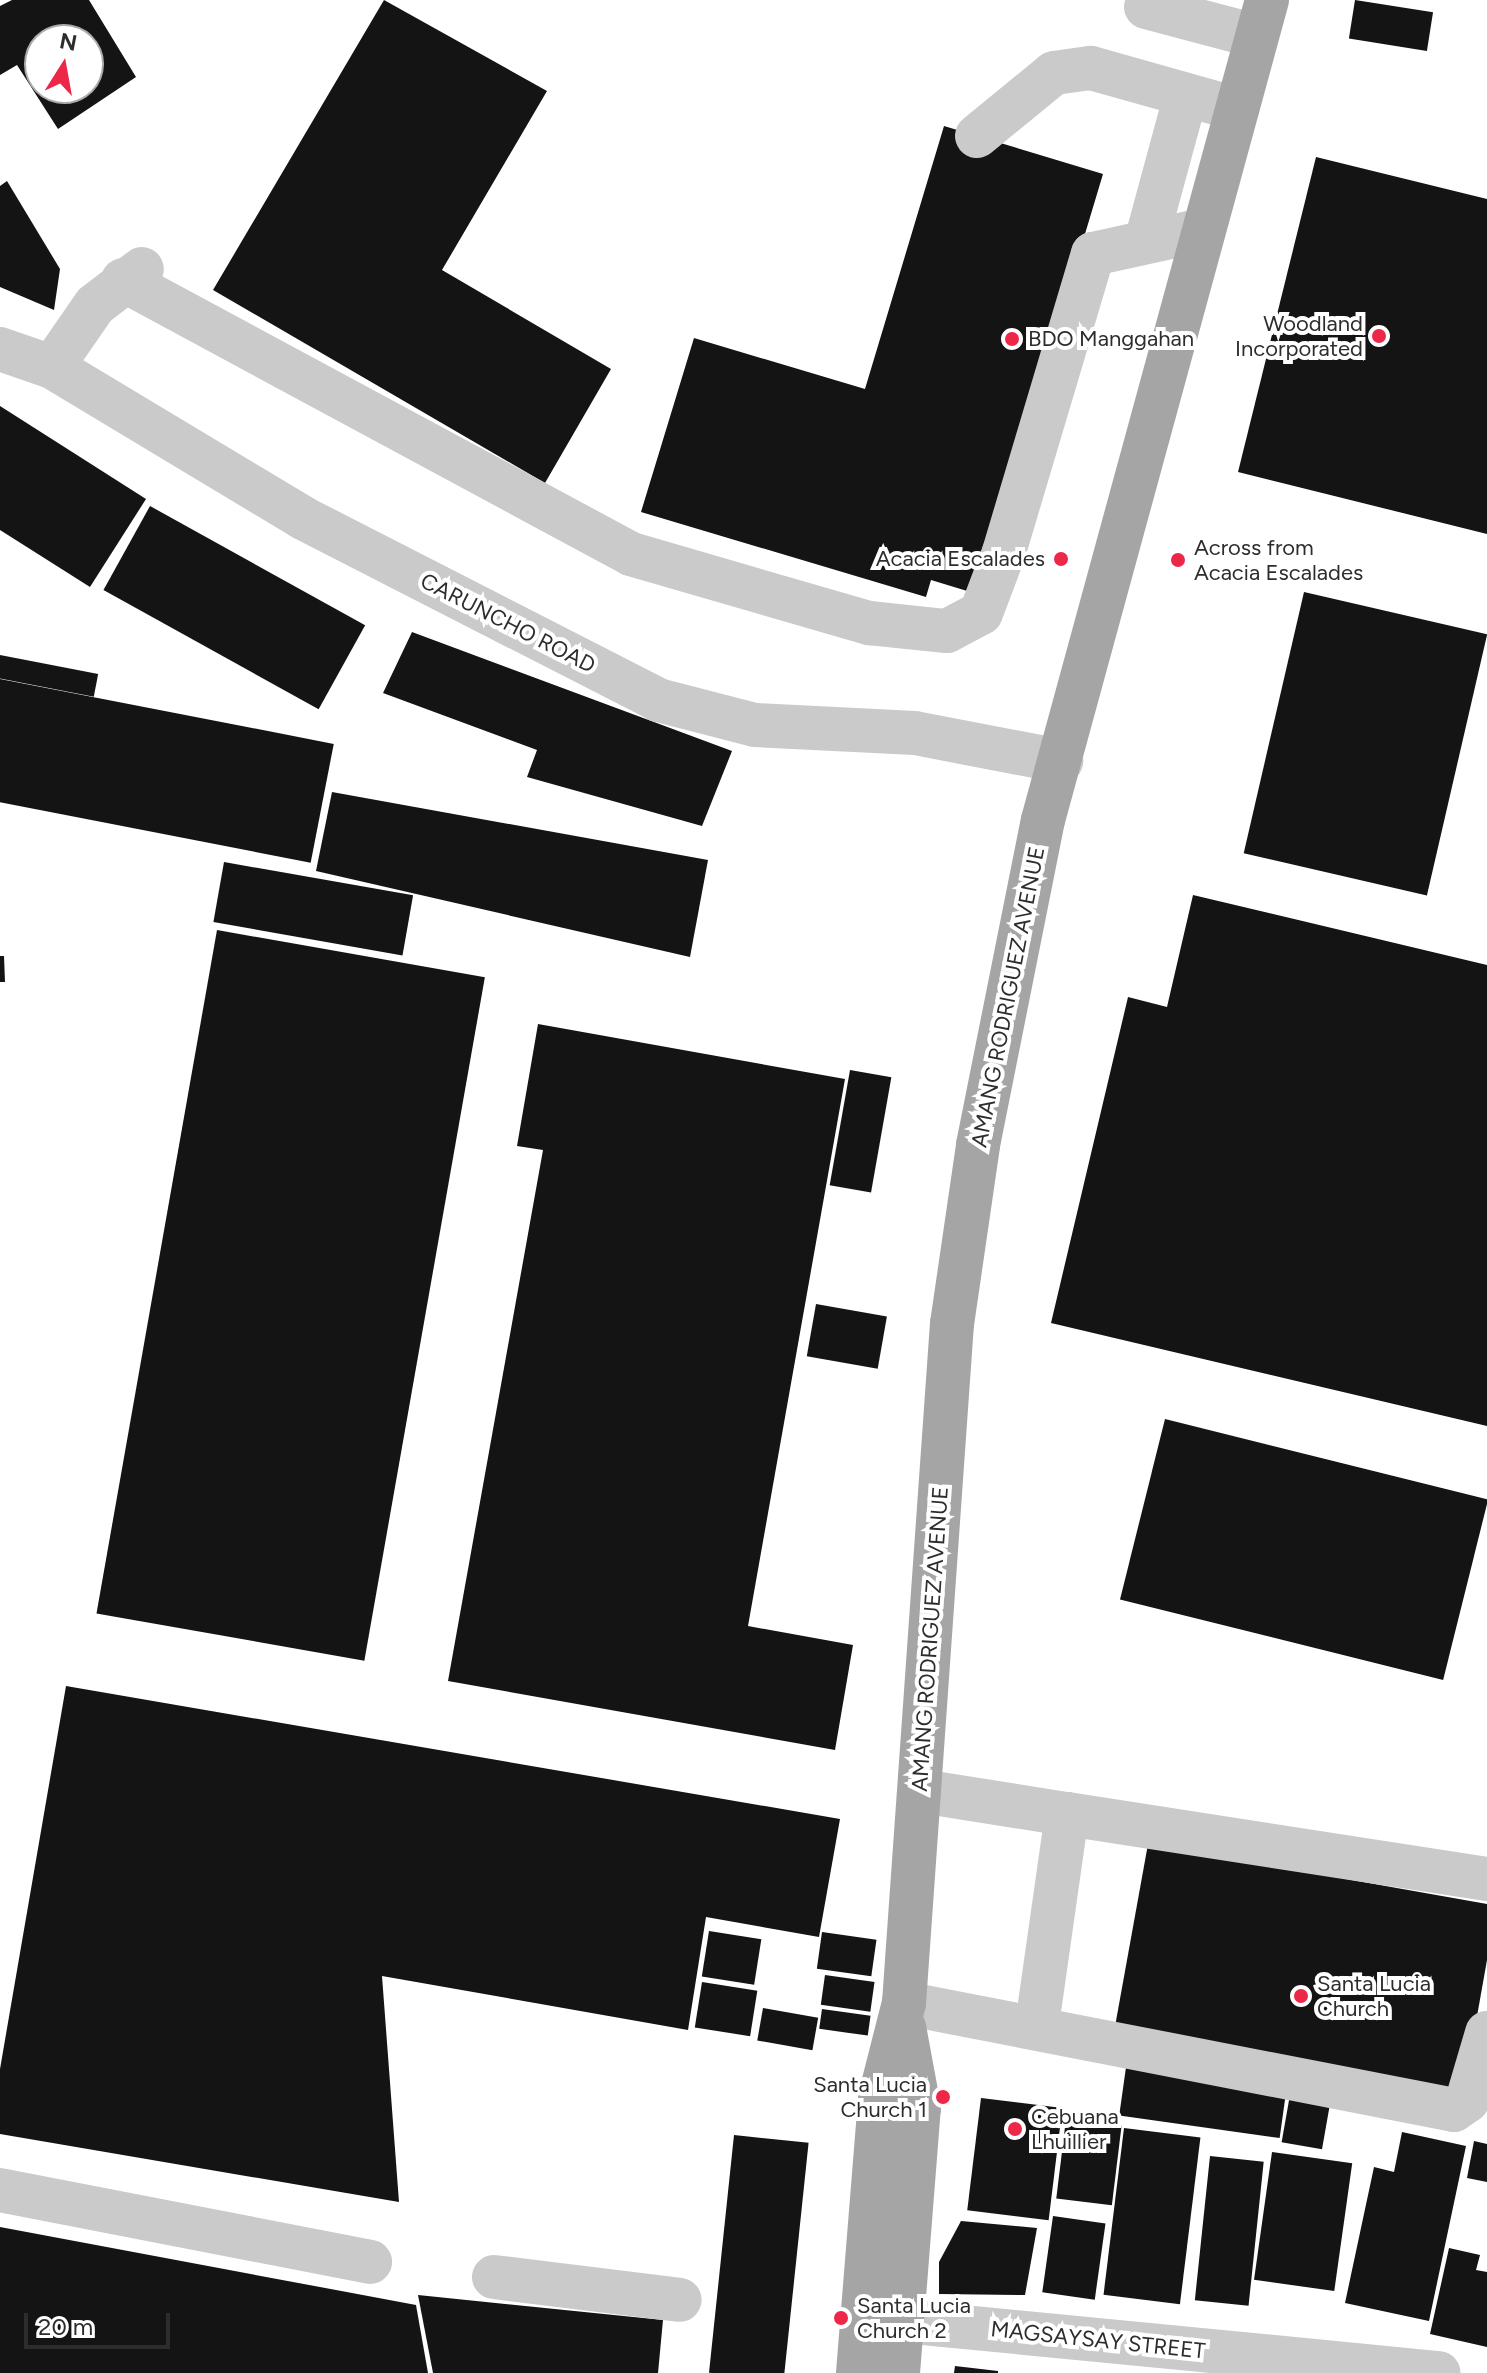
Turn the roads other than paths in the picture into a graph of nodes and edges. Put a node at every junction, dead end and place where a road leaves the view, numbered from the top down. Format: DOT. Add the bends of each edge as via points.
graph roads {
  1 [pos="1146,7"];
  2 [pos="1261,18"];
  3 [pos="1185,98"];
  4 [pos="1237,109"];
  5 [pos="977,136"];
  6 [pos="1202,230"];
  7 [pos="1147,238"];
  8 [pos="0,349"];
  9 [pos="61,372"];
  10 [pos="1061,761"];
  11 [pos="921,1791"];
  12 [pos="1067,1814"];
  13 [pos="1487,1879"];
  14 [pos="903,2012"];
  15 [pos="1037,2026"];
  16 [pos="1487,2033"];
  17 [pos="0,2190"];
  18 [pos="370,2262"];
  19 [pos="494,2277"];
  20 [pos="680,2300"];
  21 [pos="902,2321"];
  22 [pos="858,2373"];
  23 [pos="898,2373"];
  24 [pos="1438,2373"];
  1 -- 2 [label="street"];
  2 -- 4 [label="main road, AMANG RODRIGUEZ AVENUE"];
  3 -- 4 [label="street"];
  3 -- 5 [label="street" via="1091,68 1054,73"];
  3 -- 7 [label="street"];
  4 -- 6 [label="main road, AMANG RODRIGUEZ AVENUE"];
  6 -- 7 [label="street"];
  6 -- 10 [label="main road, AMANG RODRIGUEZ AVENUE"];
  7 -- 9 [label="street" via="1093,254 981,613 947,631 869,623 631,554 129,284"];
  8 -- 9 [label="street, CARUNCHO ROAD"];
  9 -- 10 [label="street, CARUNCHO ROAD" via="303,518 658,700 755,725 915,733"];
  10 -- 11 [label="main road, AMANG RODRIGUEZ AVENUE" via="994,1059 952,1324"];
  11 -- 12 [label="street"];
  11 -- 14 [label="main road, AMANG RODRIGUEZ AVENUE"];
  12 -- 13 [label="street"];
  12 -- 15 [label="street"];
  14 -- 15 [label="street"];
  14 -- 21 [label="main road, AMANG RODRIGUEZ AVENUE" via="919,2108"];
  14 -- 22 [label="main road, AMANG RODRIGUEZ AVENUE" via="880,2097"];
  15 -- 16 [label="street" via="1454,2110 1467,2101"];
  17 -- 18 [label="street"];
  19 -- 20 [label="street"];
  21 -- 23 [label="main road, AMANG RODRIGUEZ AVENUE"];
  21 -- 24 [label="street, MAGSAYSAY STREET"];
}
